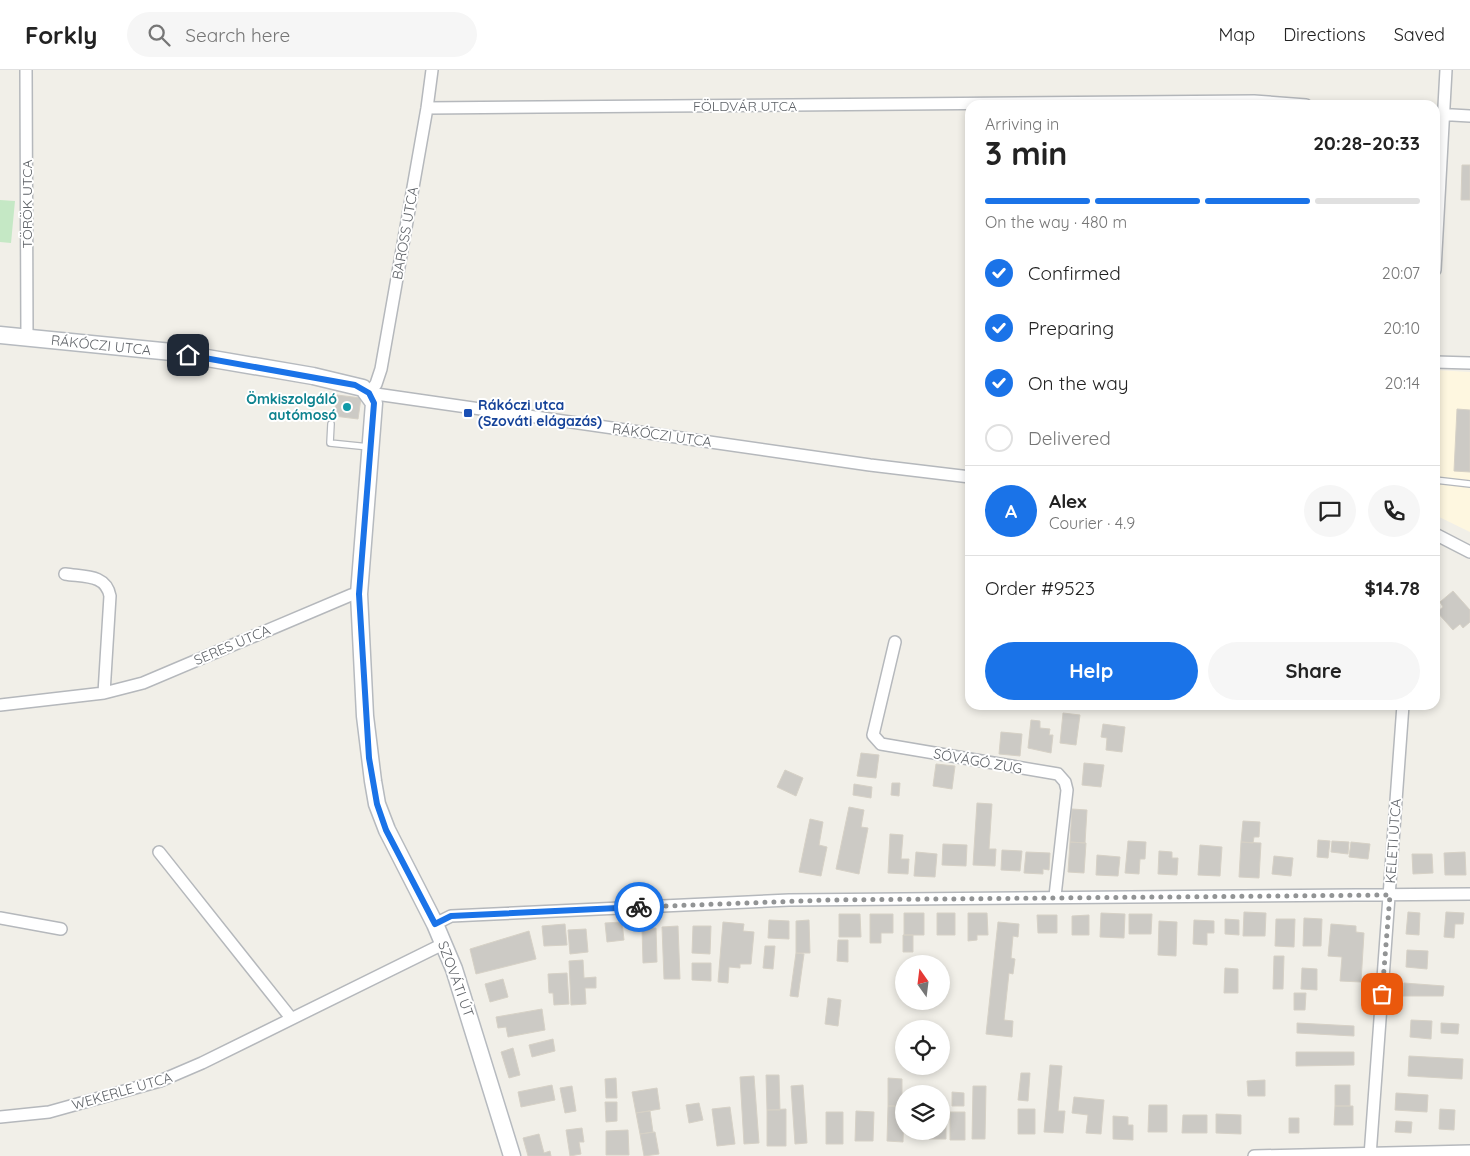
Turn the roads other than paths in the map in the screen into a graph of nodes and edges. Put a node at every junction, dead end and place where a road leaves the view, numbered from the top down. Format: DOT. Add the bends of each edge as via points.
graph roads {
  1 [pos="26,70"];
  2 [pos="432,70"];
  3 [pos="1446,70"];
  4 [pos="965,105"];
  5 [pos="427,108"];
  6 [pos="1440,114"];
  7 [pos="1470,116"];
  8 [pos="0,336"];
  9 [pos="27,338"];
  10 [pos="1440,362"];
  11 [pos="1470,363"];
  12 [pos="369,393"];
  13 [pos="331,424"];
  14 [pos="369,448"];
  15 [pos="965,476"];
  16 [pos="1440,481"];
  17 [pos="1470,484"];
  18 [pos="1440,537"];
  19 [pos="1470,552"];
  20 [pos="65,574"];
  21 [pos="359,594"];
  22 [pos="895,642"];
  23 [pos="104,693"];
  24 [pos="0,706"];
  25 [pos="1403,710"];
  26 [pos="159,852"];
  27 [pos="1470,894"];
  28 [pos="1390,895"];
  29 [pos="1055,896"];
  30 [pos="0,918"];
  31 [pos="435,924"];
  32 [pos="61,929"];
  33 [pos="443,944"];
  34 [pos="291,1018"];
  35 [pos="0,1117"];
  36 [pos="1470,1151"];
  37 [pos="1370,1155"];
  38 [pos="512,1156"];
  39 [pos="1254,1156"];
  1 -- 9 [label="street, TÖRÖK UTCA"];
  2 -- 5 [label="street, BAROSS UTCA"];
  3 -- 6 [label="street"];
  4 -- 5 [label="street, FÖLDVÁR UTCA"];
  5 -- 12 [label="street, BAROSS UTCA" via="382,369"];
  6 -- 7 [label="street"];
  8 -- 9 [label="main road, RÁKÓCZI UTCA"];
  9 -- 12 [label="main road, RÁKÓCZI UTCA" via="172,352 313,376 355,385"];
  10 -- 11 [label="street"];
  12 -- 14 [label="main road, SZOVÁTI ÚT" via="374,403"];
  12 -- 15 [label="street, RÁKÓCZI UTCA"];
  13 -- 14 [label="lane" via="330,443"];
  14 -- 21 [label="main road, SZOVÁTI ÚT"];
  16 -- 17 [label="lane"];
  18 -- 19 [label="street"];
  20 -- 23 [label="street" via="103,580 108,586"];
  21 -- 23 [label="street, SERES UTCA" via="143,683"];
  21 -- 31 [label="main road, SZOVÁTI ÚT" via="365,716 377,804 401,860"];
  22 -- 29 [label="street, SÓVÁGÓ ZUG" via="873,735 881,744 1058,774 1065,782 1067,790"];
  23 -- 24 [label="street, SERES UTCA"];
  25 -- 28 [label="street, KELETI UTCA"];
  26 -- 34 [label="street"];
  27 -- 28 [label="street"];
  28 -- 29 [label="street"];
  28 -- 37 [label="street, KELETI UTCA"];
  29 -- 31 [label="street" via="790,900 451,916"];
  30 -- 32 [label="street"];
  31 -- 33 [label="main road, SZOVÁTI ÚT"];
  33 -- 34 [label="street, WEKERLE UTCA"];
  33 -- 38 [label="main road, SZOVÁTI ÚT" via="461,988"];
  34 -- 35 [label="street, WEKERLE UTCA" via="160,1081 48,1112"];
  36 -- 37 [label="street"];
  37 -- 39 [label="street"];
}
